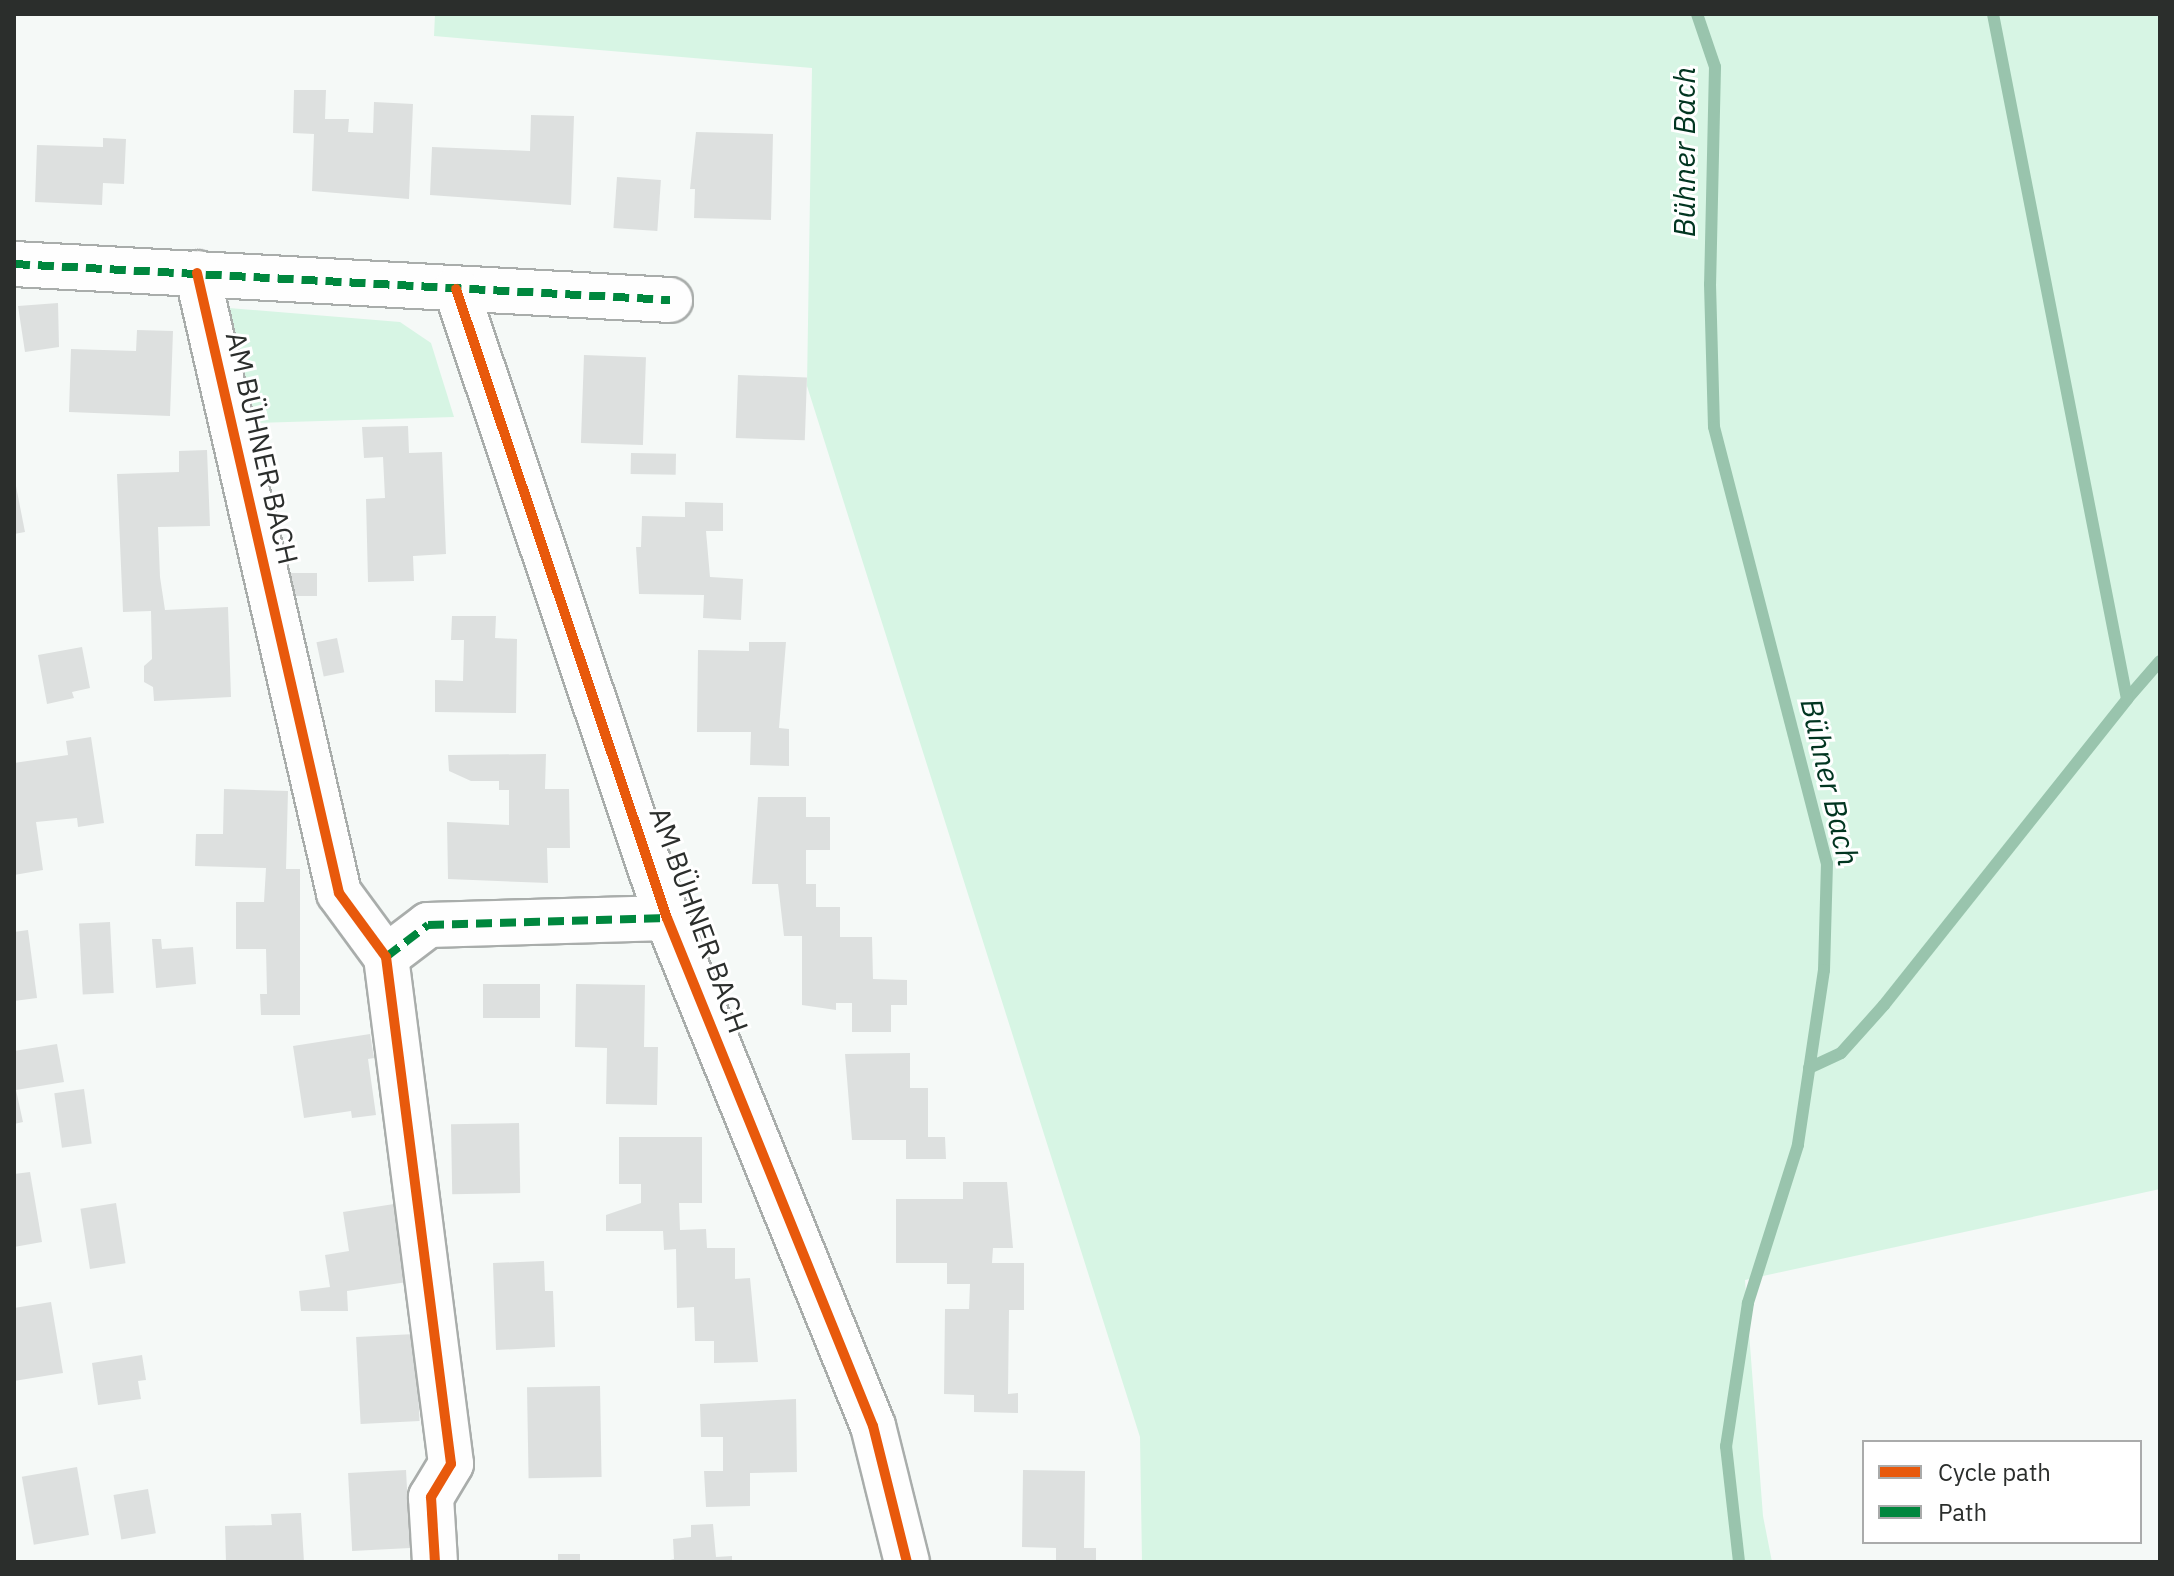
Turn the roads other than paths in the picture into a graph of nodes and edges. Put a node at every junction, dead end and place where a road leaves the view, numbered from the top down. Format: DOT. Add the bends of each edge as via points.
graph roads {
  1 [pos="14,264"];
  2 [pos="197,273"];
  3 [pos="456,289"];
  4 [pos="670,300"];
  5 [pos="667,918"];
  6 [pos="386,957"];
  7 [pos="435,1562"];
  8 [pos="907,1562"];
  1 -- 2 [label="street"];
  2 -- 3 [label="street"];
  2 -- 6 [label="street, AM BÜHNER BACH" via="339,893"];
  3 -- 4 [label="street"];
  3 -- 5 [label="street, AM BÜHNER BACH"];
  5 -- 6 [label="street, AM BÜHNER BACH" via="428,925"];
  5 -- 8 [label="street, AM BÜHNER BACH" via="873,1426"];
  6 -- 7 [label="street, AM BÜHNER BACH" via="451,1464 431,1497"];
}
